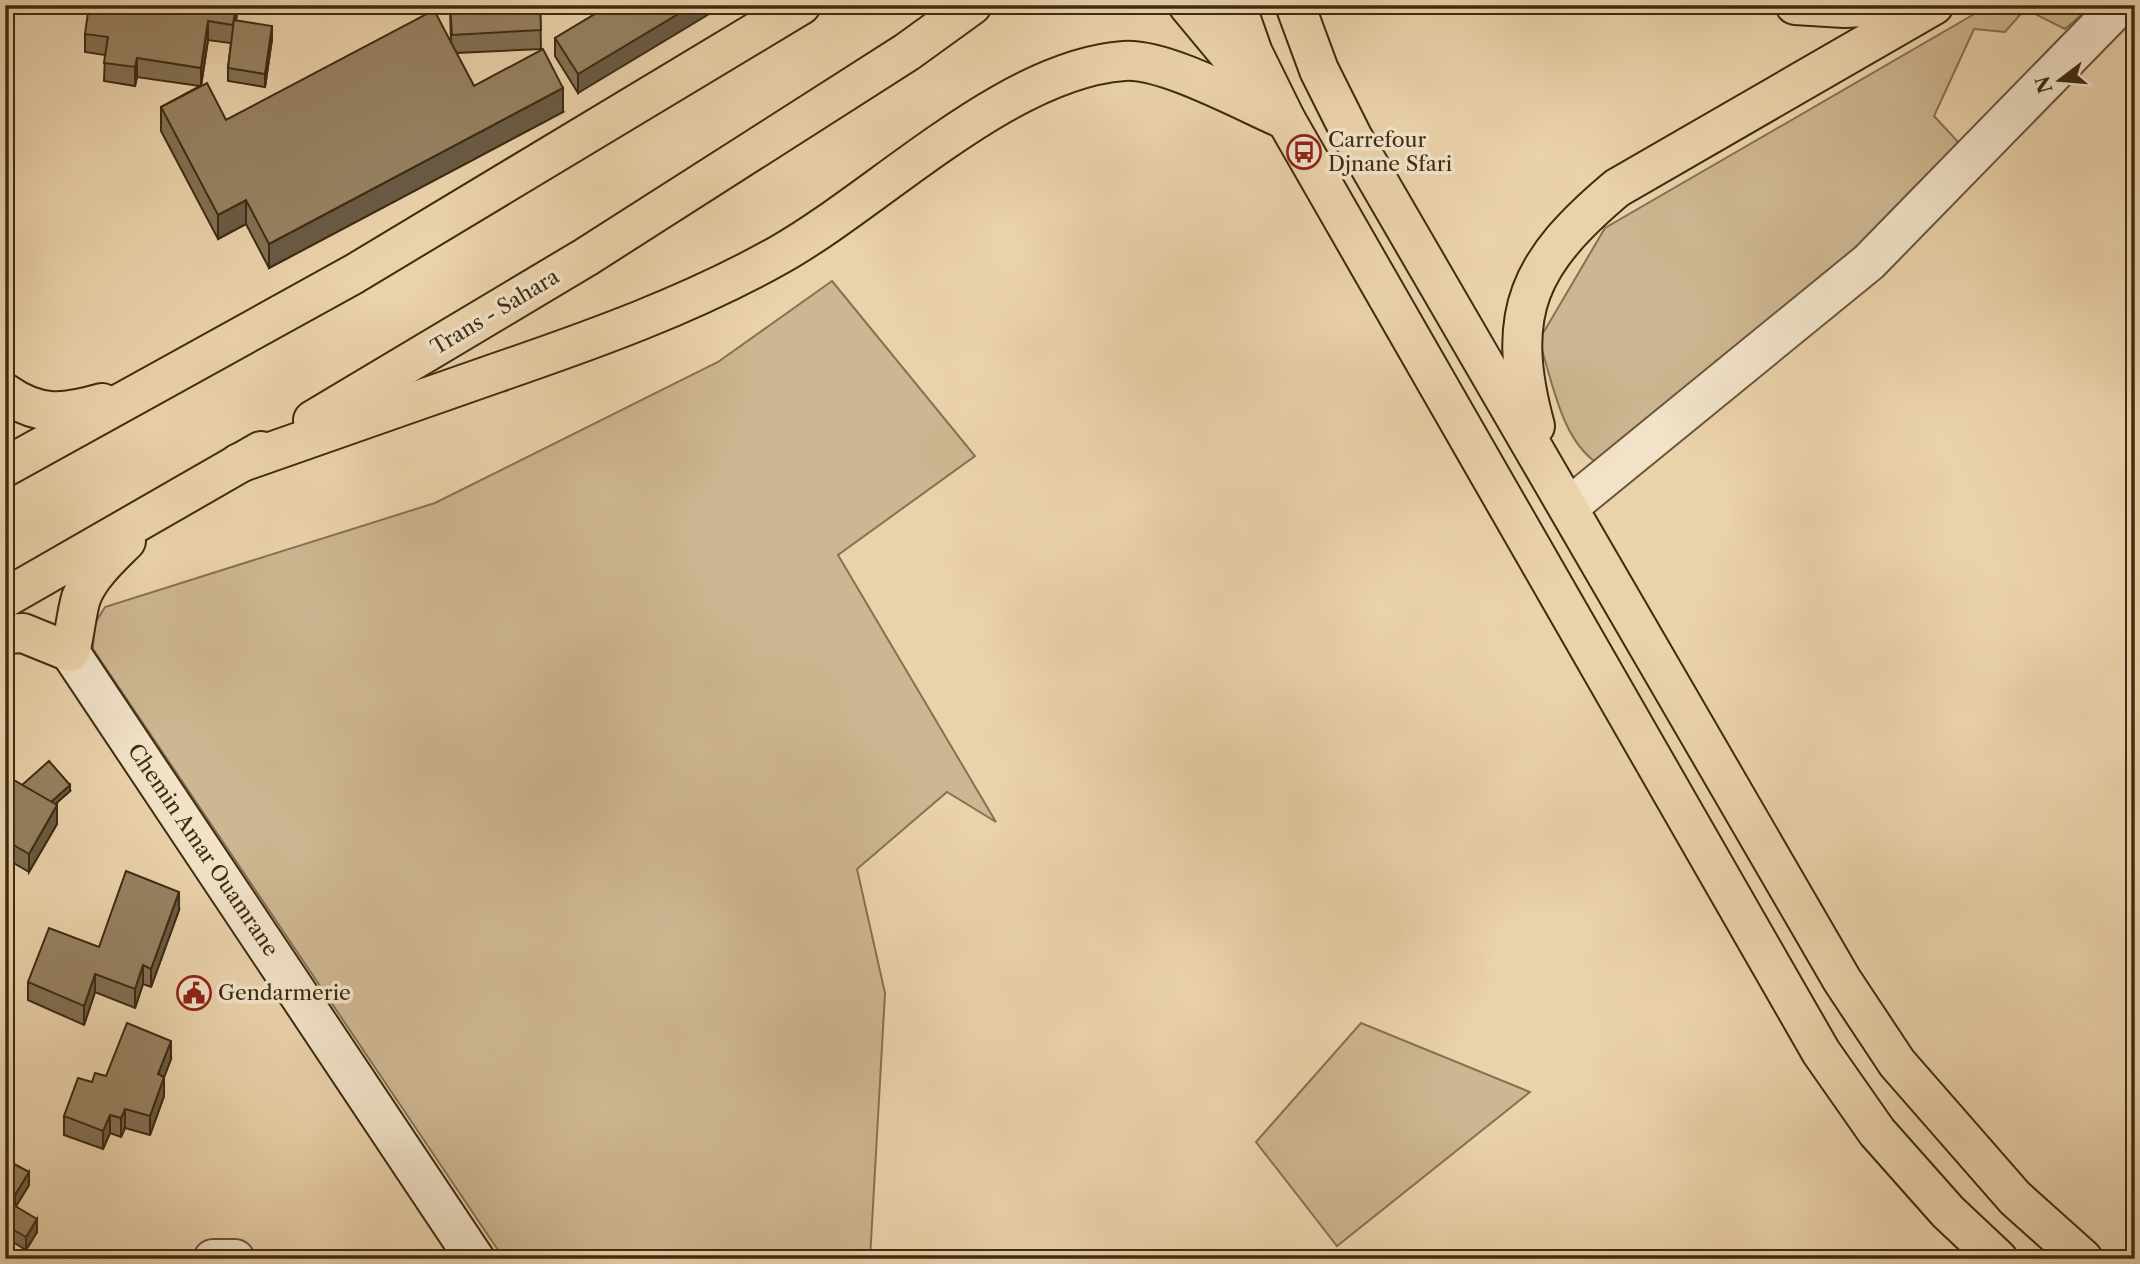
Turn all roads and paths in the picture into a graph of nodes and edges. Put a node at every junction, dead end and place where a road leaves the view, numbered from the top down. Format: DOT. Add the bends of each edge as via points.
graph roads {
  1 [pos="801,5"];
  2 [pos="972,5"];
  3 [pos="1188,5"];
  4 [pos="1236,5"];
  5 [pos="1295,5"];
  6 [pos="1795,5"];
  7 [pos="1913,5"];
  8 [pos="1934,5"];
  9 [pos="2120,5"];
  10 [pos="1286,121"];
  11 [pos="147,388"];
  12 [pos="5,393"];
  13 [pos="239,463"];
  14 [pos="5,467"];
  15 [pos="1546,469"];
  16 [pos="1570,506"];
  17 [pos="149,517"];
  18 [pos="5,598"];
  19 [pos="5,634"];
  20 [pos="70,652"];
  21 [pos="213,1259"];
  22 [pos="235,1259"];
  23 [pos="475,1259"];
  24 [pos="1998,1259"];
  25 [pos="2083,1259"];
  1 -- 11 [label="highway" via="354,274"];
  2 -- 13 [label="highway, Trans - Sahara" via="907,52 586,257"];
  3 -- 10 [label="highway"];
  4 -- 10 [label="highway"];
  5 -- 15 [label="highway" via="1319,70 1352,136"];
  6 -- 7 [label="highway"];
  8 -- 15 [label="highway" via="1617,188 1577,222 1545,260 1528,303 1520,348 1524,386"];
  9 -- 16 [label="street" via="1869,262"];
  10 -- 13 [label="highway" via="1154,65 1125,61 1073,72 1008,100 779,254 642,319"];
  10 -- 24 [label="highway" via="1821,1052 1877,1132 1948,1212"];
  11 -- 12 [label="highway" via="66,414 23,405"];
  11 -- 14 [label="highway"];
  13 -- 17 [label="highway, Trans - Sahara"];
  15 -- 16 [label="highway"];
  16 -- 25 [label="highway" via="1842,980 1897,1063 2015,1198"];
  17 -- 18 [label="highway, Trans - Sahara"];
  17 -- 20 [label="highway" via="100,568 81,597"];
  19 -- 20 [label="highway" via="23,633"];
  20 -- 23 [label="street, Chemin Amar Ouamrane"];
  21 -- 22 [label="street"];
}
